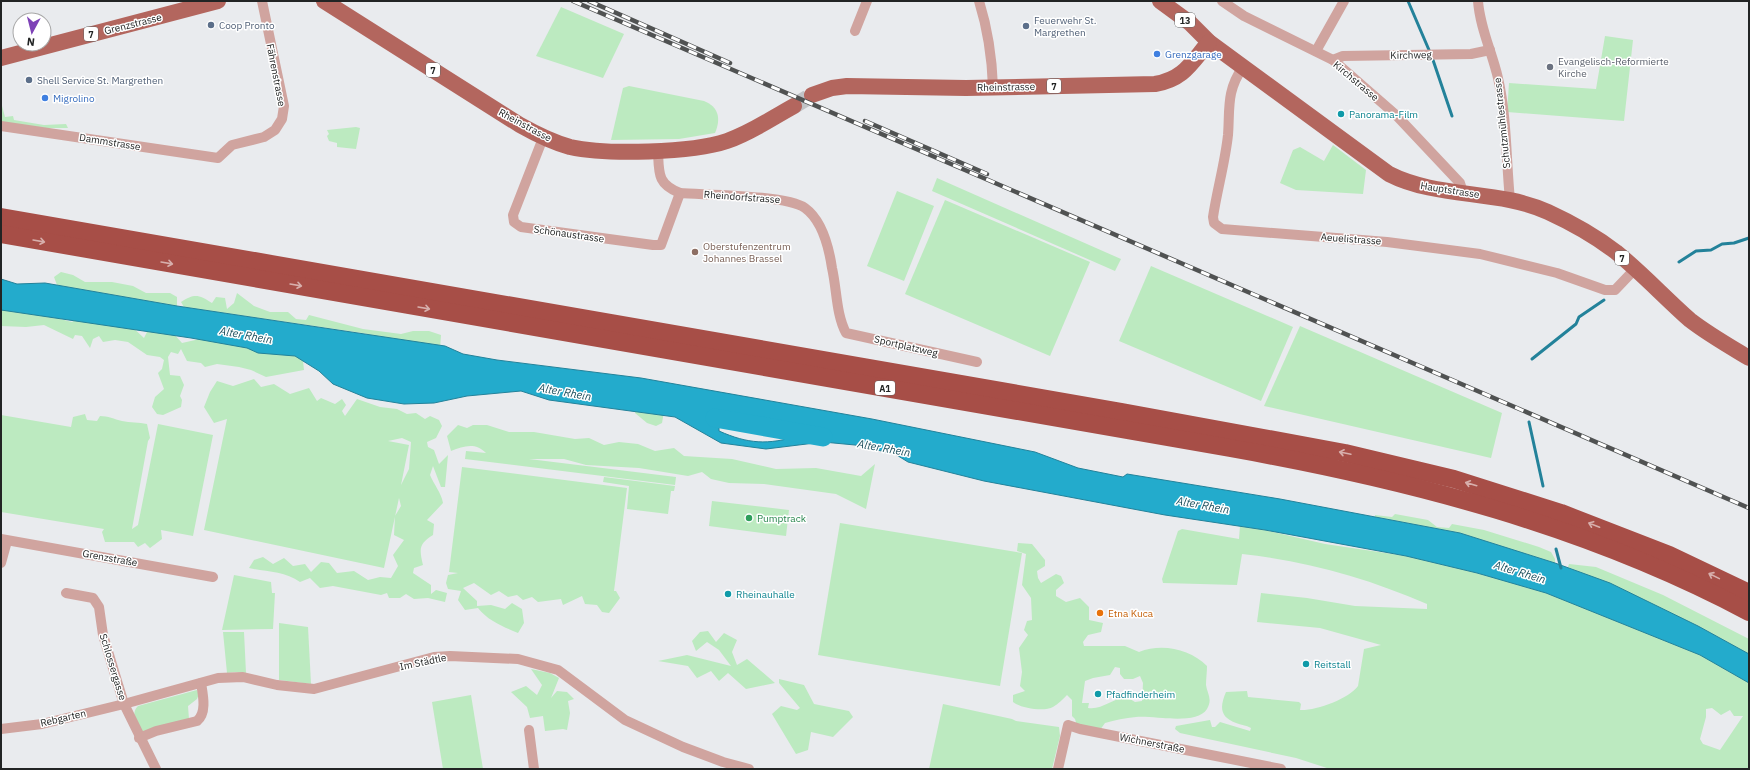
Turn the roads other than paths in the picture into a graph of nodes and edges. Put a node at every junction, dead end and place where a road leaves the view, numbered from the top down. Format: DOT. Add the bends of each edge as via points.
graph roads {
  1 [pos="218,1"];
  2 [pos="262,1"];
  3 [pos="324,1"];
  4 [pos="867,1"];
  5 [pos="979,1"];
  6 [pos="1160,1"];
  7 [pos="1222,1"];
  8 [pos="1344,1"];
  9 [pos="1478,1"];
  10 [pos="855,31"];
  11 [pos="1209,42"];
  12 [pos="1490,50"];
  13 [pos="1316,51"];
  14 [pos="1,58"];
  15 [pos="1332,60"];
  16 [pos="1243,68"];
  17 [pos="993,87"];
  18 [pos="812,95"];
  19 [pos="794,106"];
  20 [pos="1,126"];
  21 [pos="543,138"];
  22 [pos="658,151"];
  23 [pos="218,158"];
  24 [pos="1463,192"];
  25 [pos="680,193"];
  26 [pos="1510,200"];
  27 [pos="1,217"];
  28 [pos="1,234"];
  29 [pos="1635,269"];
  30 [pos="841,323"];
  31 [pos="1749,358"];
  32 [pos="977,362"];
  33 [pos="4,540"];
  34 [pos="1,563"];
  35 [pos="213,577"];
  36 [pos="66,593"];
  37 [pos="1749,593"];
  38 [pos="1749,612"];
  39 [pos="201,683"];
  40 [pos="124,704"];
  41 [pos="1,729"];
  42 [pos="529,730"];
  43 [pos="139,738"];
  44 [pos="156,769"];
  45 [pos="534,769"];
  46 [pos="749,769"];
  47 [pos="1058,769"];
  48 [pos="1281,769"];
  1 -- 14 [label="main road, Grenzstrasse / 7"];
  2 -- 23 [label="street, Fährenstrasse" via="284,106 282,119 275,130 264,137 232,145"];
  3 -- 21 [label="main road, Rheinstrasse / 7"];
  4 -- 10 [label="street"];
  5 -- 17 [label="street" via="992,60"];
  6 -- 11 [label="main road, Hauptstrasse / 13" via="1190,23"];
  7 -- 13 [label="street, Kirchstrasse" via="1244,16"];
  8 -- 13 [label="street"];
  9 -- 12 [label="street, Schutzmühlestrasse"];
  11 -- 16 [label="main road, Hauptstrasse / 7"];
  11 -- 17 [label="main road, Rheinstrasse / 7" via="1186,71 1173,80 1162,83"];
  12 -- 15 [label="street, Kirchweg" via="1471,54 1343,56"];
  12 -- 26 [label="street, Schutzmühlestrasse" via="1502,99"];
  13 -- 15 [label="street, Kirchstrasse"];
  15 -- 24 [label="street, Kirchstrasse" via="1396,115 1460,183"];
  16 -- 24 [label="main road, Hauptstrasse / 7" via="1389,174 1423,187"];
  16 -- 29 [label="street, Aeuelistrasse" via="1233,82 1230,96 1228,135 1213,217 1214,223 1222,229 1387,242 1480,254 1557,273 1605,290 1615,290"];
  17 -- 18 [label="main road, Rheinstrasse / 7" via="847,86"];
  19 -- 22 [label="main road, Rheinstrasse / 7" via="758,127 726,141 693,149"];
  20 -- 23 [label="street, Dammstrasse"];
  21 -- 22 [label="main road, Rheinstrasse / 7" via="570,147 590,150"];
  21 -- 25 [label="street, Schönaustrasse" via="513,215 514,222 521,227 661,245"];
  22 -- 25 [label="street" via="660,176 668,188"];
  24 -- 26 [label="main road, Hauptstrasse / 7"];
  25 -- 30 [label="street, Rheindorfstrasse" via="785,200 805,208 817,221 824,237 832,267"];
  26 -- 29 [label="main road, Hauptstrasse / 7" via="1546,211 1579,227"];
  37 -- 27 [label="highway, A1, one-way" via="1669,555 1561,512 1454,479 1345,453 1130,413"];
  28 -- 38 [label="highway, A1, one-way" via="1230,448 1368,475 1484,505 1566,532 1696,586"];
  29 -- 31 [label="main road, Hauptstrasse / 7" via="1691,320"];
  30 -- 32 [label="street, Sportplatzweg" via="846,333"];
  33 -- 34 [label="street, Grenzstraße"];
  33 -- 35 [label="street, Grenzstraße"];
  36 -- 40 [label="street, Schlossergasse" via="93,598 99,608 103,635"];
  39 -- 40 [label="street, Im Städtle"];
  39 -- 43 [label="street" via="202,718"];
  39 -- 46 [label="street, Im Städtle" via="218,678 243,677 277,685 314,689 434,657 518,659 558,670 613,712 638,726 683,747"];
  40 -- 41 [label="street, Rebgarten" via="42,724"];
  40 -- 43 [label="street, Schlossergasse"];
  42 -- 45 [label="street"];
  43 -- 44 [label="street, Schlossergasse"];
  47 -- 48 [label="street, Wichnerstraße" via="1068,725"];
}
